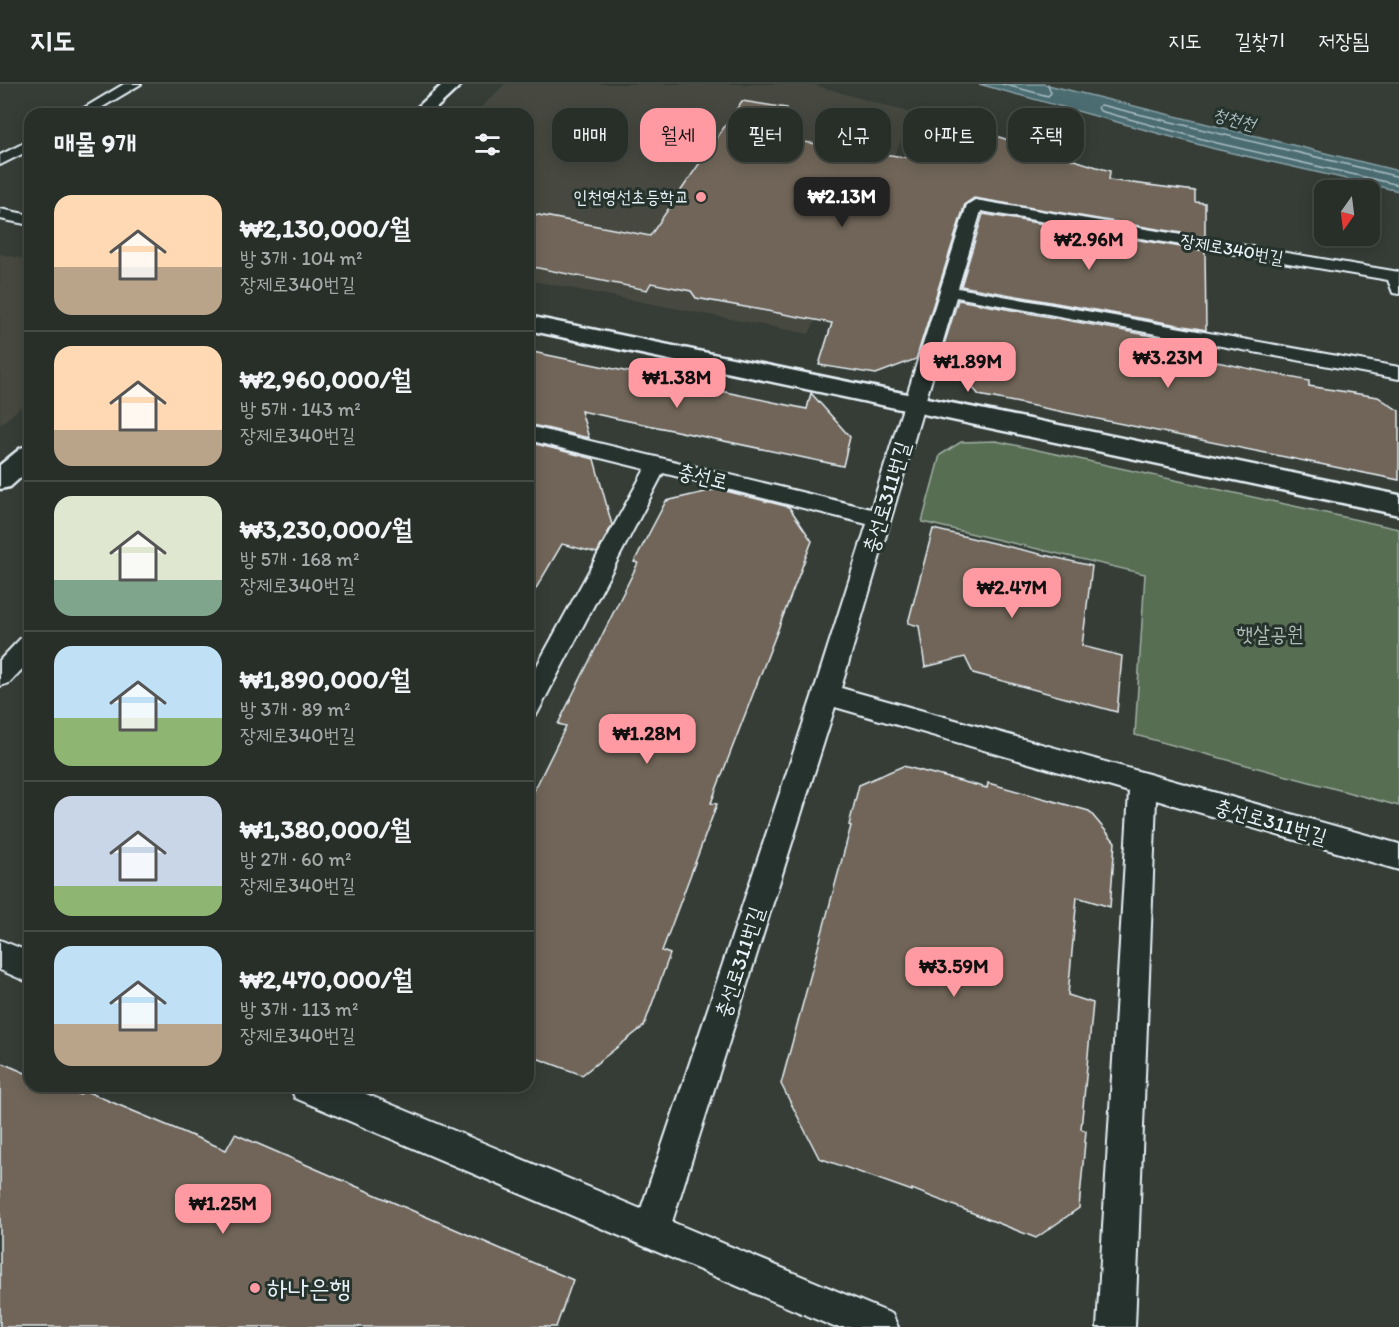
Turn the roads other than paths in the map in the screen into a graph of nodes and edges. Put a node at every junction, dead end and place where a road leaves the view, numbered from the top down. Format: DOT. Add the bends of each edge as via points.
graph roads {
  1 [pos="134,84"];
  2 [pos="453,84"];
  3 [pos="92,108"];
  4 [pos="426,108"];
  5 [pos="24,147"];
  6 [pos="0,161"];
  7 [pos="0,214"];
  8 [pos="24,219"];
  9 [pos="1399,289"];
  10 [pos="949,291"];
  11 [pos="534,324"];
  12 [pos="1399,373"];
  13 [pos="914,404"];
  14 [pos="534,434"];
  15 [pos="24,459"];
  16 [pos="657,465"];
  17 [pos="0,480"];
  18 [pos="1399,504"];
  19 [pos="879,519"];
  20 [pos="24,651"];
  21 [pos="0,676"];
  22 [pos="826,694"];
  23 [pos="534,695"];
  24 [pos="1143,784"];
  25 [pos="1399,857"];
  26 [pos="0,955"];
  27 [pos="24,965"];
  28 [pos="327,1092"];
  29 [pos="651,1231"];
  30 [pos="879,1327"];
  31 [pos="1116,1327"];
  1 -- 3 [label="lane"];
  2 -- 4 [label="street"];
  5 -- 6 [label="lane"];
  7 -- 8 [label="lane"];
  9 -- 10 [label="lane, 장제로340번길" via="1396,276 975,205"];
  10 -- 12 [label="lane"];
  10 -- 13 [label="lane, 장제로340번길"];
  11 -- 13 [label="street"];
  13 -- 18 [label="street"];
  13 -- 19 [label="lane, 충선로311번길"];
  14 -- 16 [label="lane, 충선로"];
  15 -- 17 [label="street"];
  16 -- 19 [label="lane, 충선로"];
  16 -- 23 [label="lane"];
  19 -- 22 [label="lane, 충선로311번길"];
  20 -- 21 [label="lane"];
  22 -- 24 [label="lane, 충선로311번길"];
  22 -- 29 [label="lane, 충선로311번길"];
  24 -- 25 [label="lane, 충선로311번길"];
  24 -- 31 [label="lane"];
  26 -- 27 [label="lane"];
  28 -- 29 [label="lane"];
  29 -- 30 [label="lane"];
}
